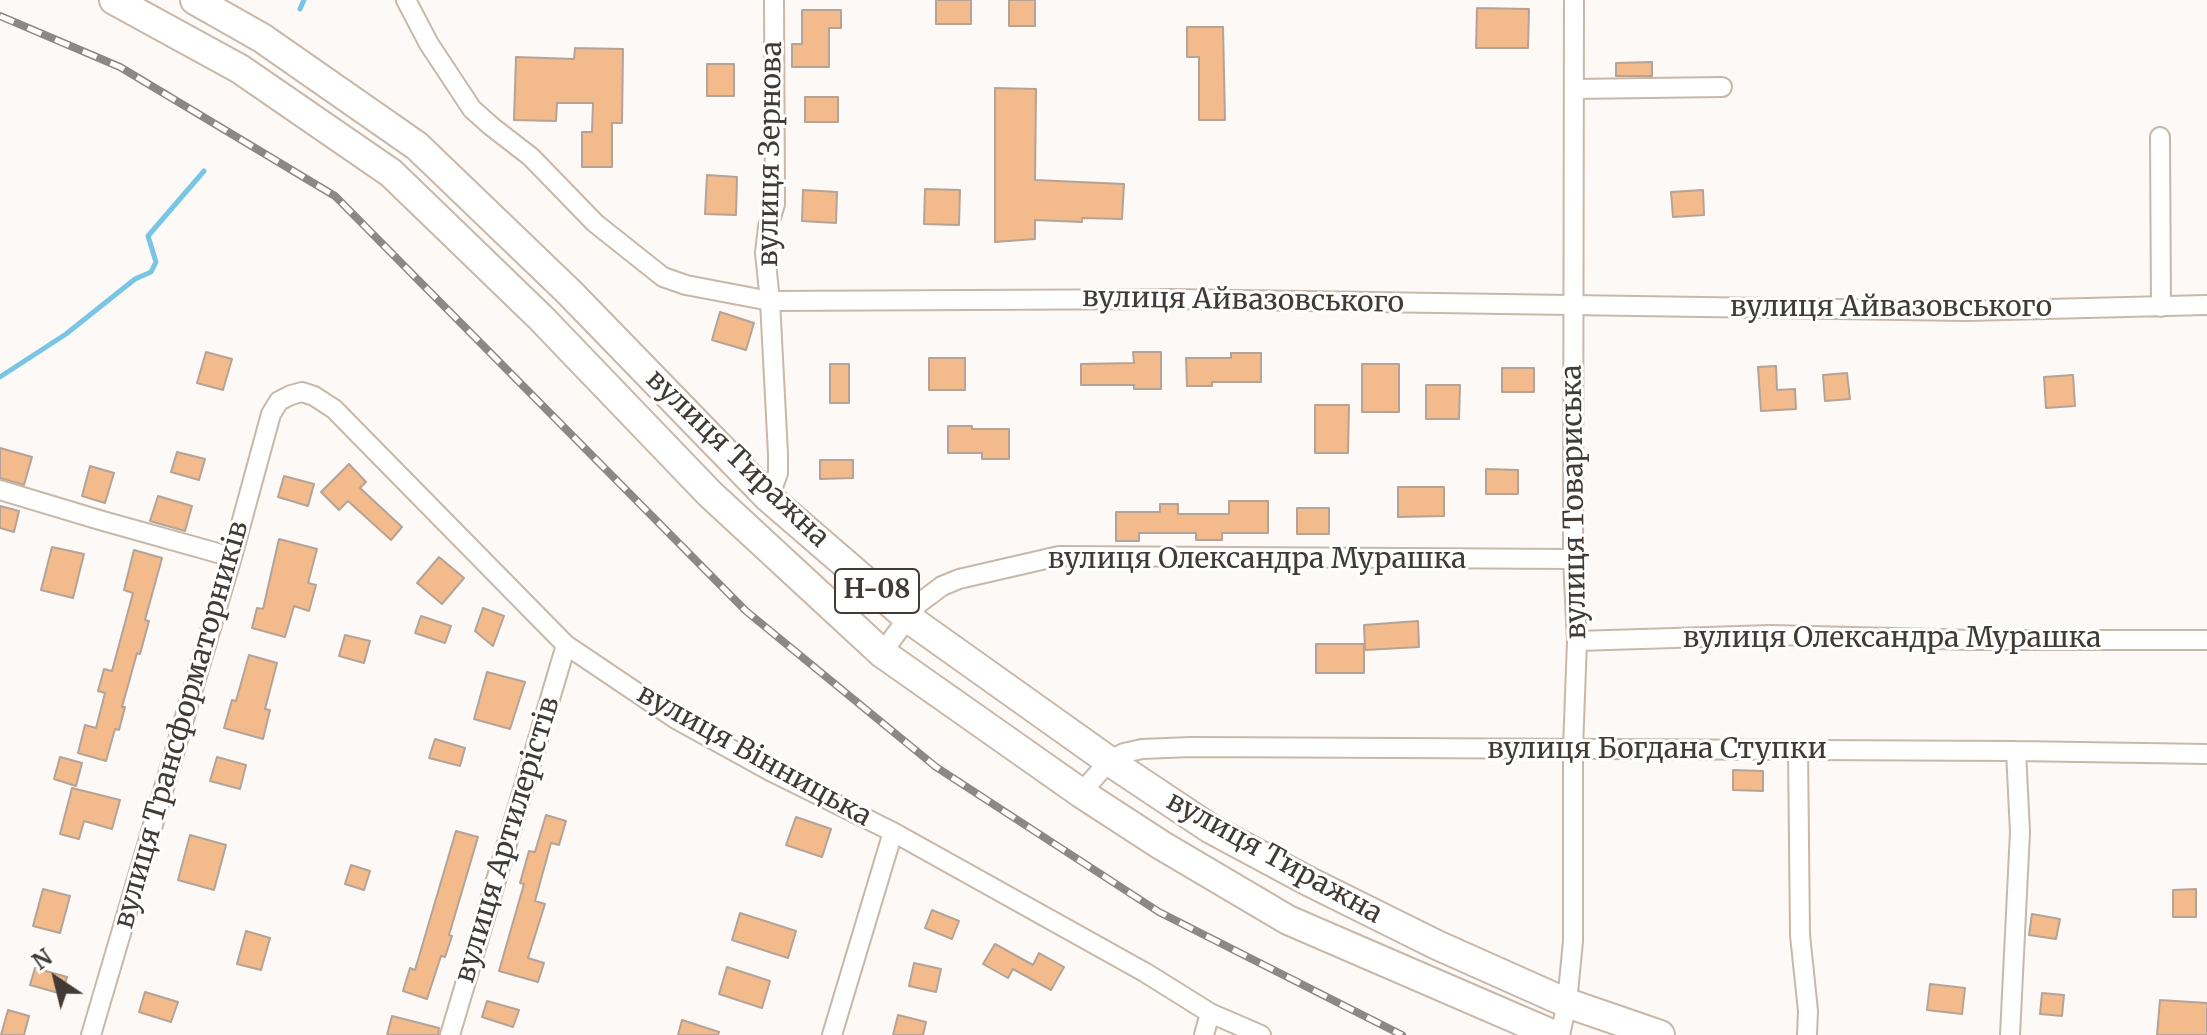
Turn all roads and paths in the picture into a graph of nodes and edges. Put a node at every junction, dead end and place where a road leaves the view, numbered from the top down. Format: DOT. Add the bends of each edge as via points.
graph roads {
  1 [pos="114,0"];
  2 [pos="195,0"];
  3 [pos="406,0"];
  4 [pos="774,0"];
  5 [pos="1574,0"];
  6 [pos="1722,87"];
  7 [pos="1574,89"];
  8 [pos="2160,137"];
  9 [pos="770,301"];
  10 [pos="1574,305"];
  11 [pos="2207,305"];
  12 [pos="2161,307"];
  13 [pos="271,414"];
  14 [pos="0,490"];
  15 [pos="769,498"];
  16 [pos="232,557"];
  17 [pos="1573,559"];
  18 [pos="908,618"];
  19 [pos="2207,640"];
  20 [pos="1577,641"];
  21 [pos="566,645"];
  22 [pos="882,653"];
  23 [pos="1573,749"];
  24 [pos="1798,750"];
  25 [pos="2016,751"];
  26 [pos="2207,754"];
  27 [pos="1109,761"];
  28 [pos="1081,793"];
  29 [pos="893,832"];
  30 [pos="1567,1003"];
  31 [pos="1210,1013"];
  32 [pos="91,1035"];
  33 [pos="450,1035"];
  34 [pos="832,1035"];
  35 [pos="1204,1035"];
  36 [pos="1261,1035"];
  37 [pos="1554,1035"];
  38 [pos="1560,1035"];
  39 [pos="1660,1035"];
  40 [pos="1807,1035"];
  41 [pos="2010,1035"];
  1 -- 22 [label="main road, вулиця Тиражна / Н-08" via="240,69 391,173 541,318 710,494"];
  2 -- 15 [label="main road, вулиця Тиражна / Н-08" via="262,38 417,146 569,292"];
  3 -- 9 [label="street, вулиця Айвазовського" via="472,109 531,157 595,223 663,277"];
  4 -- 9 [label="street, вулиця Зернова" via="775,204 765,253"];
  5 -- 7 [label="street, вулиця Товариська"];
  6 -- 7 [label="street"];
  7 -- 10 [label="street, вулиця Товариська"];
  8 -- 12 [label="street"];
  9 -- 10 [label="street, вулиця Айвазовського" via="1173,299"];
  9 -- 15 [label="street, вулиця Зернова" via="778,473"];
  10 -- 12 [label="street, вулиця Айвазовського" via="1966,311"];
  10 -- 17 [label="street, вулиця Товариська"];
  11 -- 12 [label="street, вулиця Айвазовського"];
  13 -- 16 [label="street, вулиця Трансформаторників"];
  13 -- 21 [label="street, вулиця Вінницька" via="279,401 302,392 334,409"];
  14 -- 16 [label="street"];
  15 -- 18 [label="main road, вулиця Тиражна / Н-08"];
  16 -- 32 [label="street, вулиця Трансформаторників"];
  17 -- 18 [label="street, вулиця Олександра Мурашка" via="1059,556 959,579 931,593"];
  17 -- 20 [label="street, вулиця Товариська"];
  18 -- 22 [label="street, вулиця Олександра Мурашка"];
  18 -- 27 [label="main road, вулиця Тиражна / Н-08"];
  19 -- 20 [label="street, вулиця Олександра Мурашка" via="1771,635"];
  20 -- 23 [label="street, вулиця Товариська"];
  21 -- 29 [label="street, вулиця Вінницька" via="676,719"];
  21 -- 33 [label="street, вулиця Артилерістів"];
  22 -- 28 [label="main road, вулиця Тиражна / Н-08"];
  23 -- 24 [label="street, вулиця Богдана Ступки"];
  23 -- 27 [label="street, вулиця Богдана Ступки" via="1191,747 1142,749"];
  23 -- 30 [label="street, вулиця Товариська" via="1573,941"];
  24 -- 25 [label="street, вулиця Богдана Ступки"];
  24 -- 40 [label="street"];
  25 -- 26 [label="street, вулиця Богдана Ступки"];
  25 -- 41 [label="street" via="2020,832"];
  27 -- 28 [label="street"];
  27 -- 30 [label="main road, вулиця Тиражна / Н-08" via="1211,829 1308,881"];
  28 -- 37 [label="main road, вулиця Тиражна / Н-08" via="1288,920"];
  29 -- 31 [label="street, вулиця Вінницька"];
  29 -- 34 [label="street"];
  30 -- 38 [label="street, вулиця Товариська"];
  30 -- 39 [label="main road, вулиця Тиражна / Н-08"];
  31 -- 35 [label="street"];
  31 -- 36 [label="street, вулиця Вінницька"];
}
